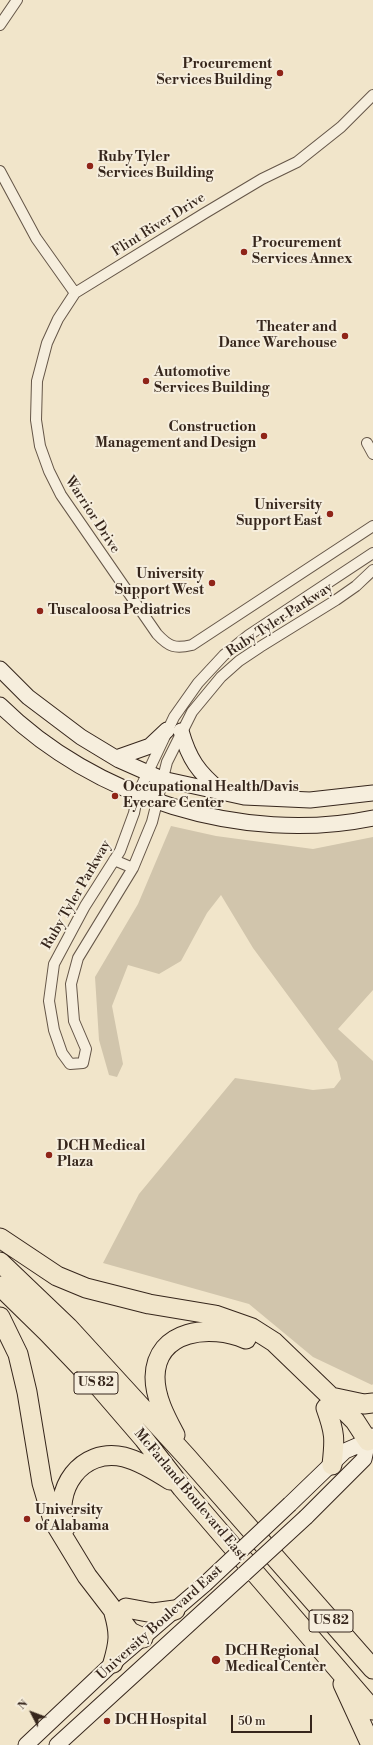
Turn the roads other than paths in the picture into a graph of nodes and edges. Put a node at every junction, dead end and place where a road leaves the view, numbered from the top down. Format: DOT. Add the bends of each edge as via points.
graph roads {
  1 [pos="17,0"];
  2 [pos="0,25"];
  3 [pos="373,95"];
  4 [pos="0,171"];
  5 [pos="75,293"];
  6 [pos="367,443"];
  7 [pos="373,454"];
  8 [pos="373,526"];
  9 [pos="373,552"];
  10 [pos="373,570"];
  11 [pos="0,670"];
  12 [pos="0,705"];
  13 [pos="174,731"];
  14 [pos="116,758"];
  15 [pos="147,772"];
  16 [pos="162,779"];
  17 [pos="223,793"];
  18 [pos="373,793"];
  19 [pos="138,794"];
  20 [pos="157,802"];
  21 [pos="373,818"];
  22 [pos="114,860"];
  23 [pos="133,868"];
  24 [pos="66,941"];
  25 [pos="82,950"];
  26 [pos="0,1238"];
  27 [pos="0,1262"];
  28 [pos="0,1286"];
  29 [pos="0,1317"];
  30 [pos="328,1402"];
  31 [pos="373,1403"];
  32 [pos="372,1441"];
  33 [pos="186,1456"];
  34 [pos="332,1465"];
  35 [pos="182,1488"];
  36 [pos="119,1608"];
  37 [pos="175,1610"];
  38 [pos="143,1638"];
  39 [pos="113,1663"];
  40 [pos="334,1665"];
  41 [pos="373,1669"];
  42 [pos="373,1710"];
  43 [pos="26,1745"];
  44 [pos="57,1745"];
  45 [pos="371,1745"];
  1 -- 2 [label="street"];
  3 -- 5 [label="street, Flint River Drive" via="341,127 297,162 205,212"];
  4 -- 5 [label="street" via="36,238"];
  5 -- 8 [label="street, Warrior Drive" via="58,319 43,355 36,388 38,434 49,472 61,495 128,594 166,644 180,648 192,645"];
  6 -- 7 [label="street"];
  9 -- 13 [label="street, Ruby Tyler Parkway" via="249,635 224,655 183,703"];
  10 -- 13 [label="street, Ruby Tyler Parkway" via="336,600 239,661"];
  11 -- 14 [label="street" via="57,720"];
  12 -- 19 [label="street" via="18,723 71,761 105,780"];
  13 -- 14 [label="street" via="150,746"];
  13 -- 15 [label="street, Ruby Tyler Parkway"];
  13 -- 16 [label="street, Ruby Tyler Parkway"];
  13 -- 17 [label="street" via="185,744 195,766"];
  14 -- 15 [label="street"];
  15 -- 16 [label="street"];
  15 -- 19 [label="street, Ruby Tyler Parkway"];
  16 -- 17 [label="street"];
  16 -- 20 [label="street, Ruby Tyler Parkway"];
  17 -- 18 [label="street" via="244,797 310,800"];
  19 -- 20 [label="street"];
  19 -- 22 [label="street, Ruby Tyler Parkway" via="130,826"];
  20 -- 21 [label="street" via="224,819 293,826"];
  20 -- 23 [label="street, Ruby Tyler Parkway" via="152,822"];
  22 -- 23 [label="street"];
  22 -- 24 [label="street, Ruby Tyler Parkway"];
  23 -- 25 [label="street, Ruby Tyler Parkway"];
  24 -- 25 [label="street"];
  24 -- 25 [label="street, Ruby Tyler Parkway" via="54,964 49,1001 57,1042 70,1064 83,1063 86,1049 74,1021 71,984"];
  26 -- 30 [label="highway" via="57,1276 86,1288 118,1298 214,1315 252,1328 274,1342"];
  27 -- 33 [label="highway, McFarland Boulevard East / US 82" via="68,1327"];
  28 -- 35 [label="highway, McFarland Boulevard East / US 82" via="94,1381"];
  29 -- 36 [label="highway" via="18,1354 28,1392 42,1483 53,1520 87,1576"];
  30 -- 31 [label="highway"];
  30 -- 32 [label="highway" via="355,1421"];
  30 -- 33 [label="highway" via="260,1346 232,1334 213,1331 194,1332 180,1337 168,1346 159,1360 155,1376 164,1416"];
  30 -- 34 [label="highway" via="334,1429"];
  32 -- 34 [label="street, University Boulevard East" via="345,1452"];
  32 -- 44 [label="street, University Boulevard East, bridge" via="364,1459 306,1517"];
  33 -- 41 [label="highway, McFarland Boulevard East / US 82"];
  34 -- 37 [label="street, University Boulevard East, bridge"];
  35 -- 36 [label="highway" via="150,1468 115,1456 90,1461 76,1471 66,1485 61,1502 65,1528 100,1576"];
  35 -- 40 [label="highway, McFarland Boulevard East / US 82"];
  36 -- 37 [label="highway" via="153,1613"];
  36 -- 38 [label="highway" via="130,1632"];
  36 -- 39 [label="highway" via="119,1644"];
  37 -- 38 [label="street, University Boulevard East"];
  38 -- 39 [label="street, University Boulevard East"];
  39 -- 43 [label="street, University Boulevard East"];
  40 -- 42 [label="highway, McFarland Boulevard East / US 82"];
  40 -- 45 [label="highway"];
}
